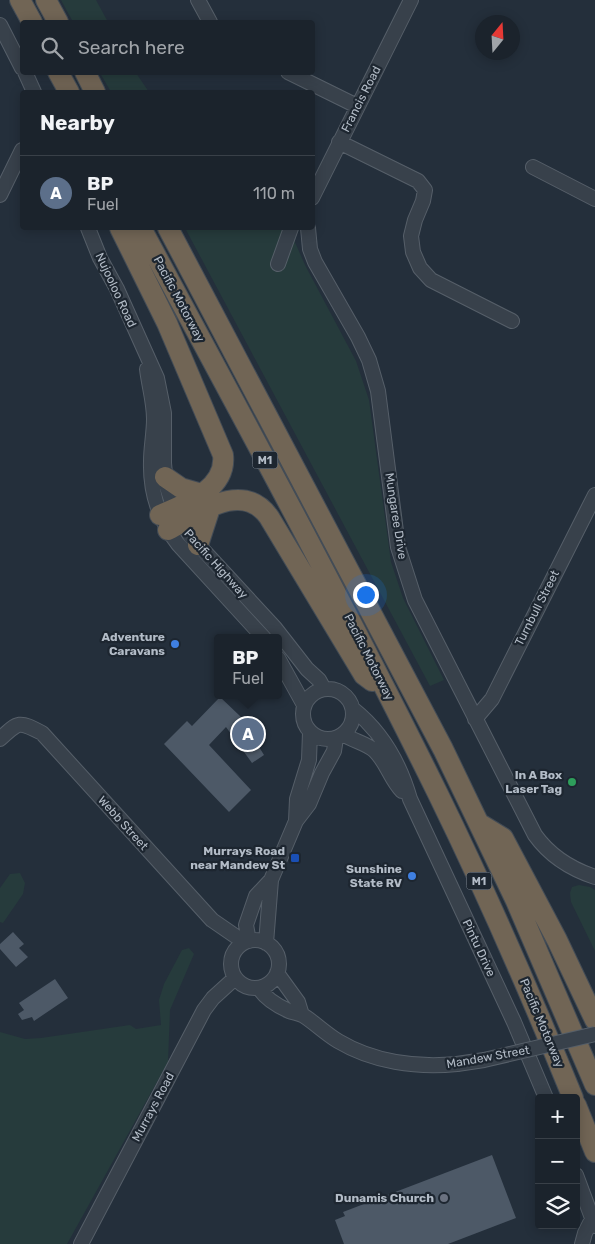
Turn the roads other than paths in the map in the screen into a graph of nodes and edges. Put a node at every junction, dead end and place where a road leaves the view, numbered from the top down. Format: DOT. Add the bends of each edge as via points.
graph roads {
  1 [pos="20,0"];
  2 [pos="46,0"];
  3 [pos="198,0"];
  4 [pos="411,0"];
  5 [pos="31,20"];
  6 [pos="57,20"];
  7 [pos="209,20"];
  8 [pos="0,25"];
  9 [pos="20,64"];
  10 [pos="26,75"];
  11 [pos="46,75"];
  12 [pos="60,75"];
  13 [pos="87,75"];
  14 [pos="294,75"];
  15 [pos="33,90"];
  16 [pos="53,90"];
  17 [pos="68,90"];
  18 [pos="95,90"];
  19 [pos="357,106"];
  20 [pos="339,142"];
  21 [pos="20,154"];
  22 [pos="532,167"];
  23 [pos="315,192"];
  24 [pos="0,194"];
  25 [pos="595,199"];
  26 [pos="89,230"];
  27 [pos="121,230"];
  28 [pos="142,230"];
  29 [pos="169,230"];
  30 [pos="290,230"];
  31 [pos="308,230"];
  32 [pos="278,264"];
  33 [pos="512,321"];
  34 [pos="145,353"];
  35 [pos="165,477"];
  36 [pos="595,495"];
  37 [pos="206,501"];
  38 [pos="171,519"];
  39 [pos="198,545"];
  40 [pos="260,634"];
  41 [pos="279,634"];
  42 [pos="282,638"];
  43 [pos="282,665"];
  44 [pos="324,689"];
  45 [pos="387,693"];
  46 [pos="304,705"];
  47 [pos="353,709"];
  48 [pos="475,719"];
  49 [pos="310,732"];
  50 [pos="340,736"];
  51 [pos="0,739"];
  52 [pos="410,799"];
  53 [pos="296,821"];
  54 [pos="480,824"];
  55 [pos="595,877"];
  56 [pos="271,880"];
  57 [pos="246,942"];
  58 [pos="266,943"];
  59 [pos="277,973"];
  60 [pos="235,978"];
  61 [pos="259,988"];
  62 [pos="302,1014"];
  63 [pos="595,1020"];
  64 [pos="595,1034"];
  65 [pos="595,1085"];
  66 [pos="544,1094"];
  67 [pos="571,1094"];
  68 [pos="580,1115"];
  69 [pos="595,1152"];
  70 [pos="579,1184"];
  71 [pos="594,1223"];
  72 [pos="81,1244"];
  73 [pos="582,1244"];
  1 -- 5 [label="highway"];
  2 -- 6 [label="highway"];
  3 -- 7 [label="street"];
  4 -- 19 [label="street, Francis Road"];
  8 -- 9 [label="street"];
  10 -- 15 [label="street"];
  11 -- 16 [label="highway"];
  12 -- 17 [label="highway"];
  13 -- 18 [label="highway"];
  14 -- 19 [label="street"];
  19 -- 20 [label="street, Francis Road"];
  20 -- 23 [label="street, Francis Road"];
  20 -- 33 [label="street" via="418,181 425,190 424,201 415,220 413,252 420,268 431,280"];
  21 -- 24 [label="street"];
  22 -- 25 [label="street"];
  26 -- 34 [label="street, Nujooloo Road"];
  27 -- 37 [label="highway" via="167,323 222,449 224,463 221,473"];
  28 -- 45 [label="highway, Pacific Motorway / M1"];
  29 -- 54 [label="highway, Pacific Motorway / M1" via="416,695"];
  30 -- 32 [label="street"];
  31 -- 48 [label="street, Mungaree Drive" via="315,262 358,337 376,383 398,547 414,600"];
  34 -- 35 [label="street, Pacific Highway" via="157,378 163,402"];
  34 -- 38 [label="street, Pacific Highway" via="154,412 151,480 154,497"];
  35 -- 37 [label="highway"];
  35 -- 38 [label="street, Pacific Highway"];
  36 -- 48 [label="street, Turnbull Street" via="492,699"];
  37 -- 38 [label="highway"];
  37 -- 39 [label="highway"];
  37 -- 45 [label="highway" via="235,499 250,501 262,508 364,675"];
  38 -- 39 [label="street, Pacific Highway"];
  38 -- 40 [label="street, Pacific Highway" via="178,544"];
  39 -- 41 [label="street, Pacific Highway"];
  42 -- 44 [label="street, Pacific Highway"];
  43 -- 46 [label="street"];
  44 -- 46 [label="street" via="312,694"];
  44 -- 47 [label="street" via="339,691"];
  45 -- 67 [label="highway, Pacific Motorway / M1" via="475,871"];
  46 -- 49 [label="street" via="303,720"];
  47 -- 50 [label="street" via="351,723"];
  47 -- 52 [label="street, Pintu Drive" via="367,720 390,751"];
  48 -- 55 [label="street, Mungaree Drive" via="538,840 576,870"];
  49 -- 50 [label="street" via="322,738"];
  49 -- 53 [label="street" via="310,760 297,799"];
  50 -- 52 [label="street, Pintu Drive" via="374,751 397,787"];
  50 -- 53 [label="street" via="310,804"];
  51 -- 57 [label="street, Webb Street" via="14,725 24,724 42,733 212,920"];
  52 -- 66 [label="street, Pintu Drive"];
  53 -- 56 [label="street"];
  54 -- 63 [label="highway" via="503,838"];
  54 -- 65 [label="highway, Pacific Motorway / M1"];
  56 -- 57 [label="street" via="256,896 246,925"];
  56 -- 58 [label="street"];
  57 -- 58 [label="street"];
  57 -- 60 [label="street" via="232,954 231,970"];
  58 -- 59 [label="street" via="276,953"];
  59 -- 61 [label="street" via="273,980"];
  59 -- 62 [label="street, Mandew Street" via="298,1002"];
  60 -- 61 [label="street" via="245,986"];
  60 -- 72 [label="street, Murrays Road" via="212,998 204,1010"];
  61 -- 62 [label="street, Mandew Street" via="265,997"];
  62 -- 64 [label="street, Mandew Street, bridge" via="338,1041 378,1058 412,1065 484,1060"];
  68 -- 69 [label="highway"];
  70 -- 71 [label="street"];
  71 -- 73 [label="street" via="585,1233"];
}
